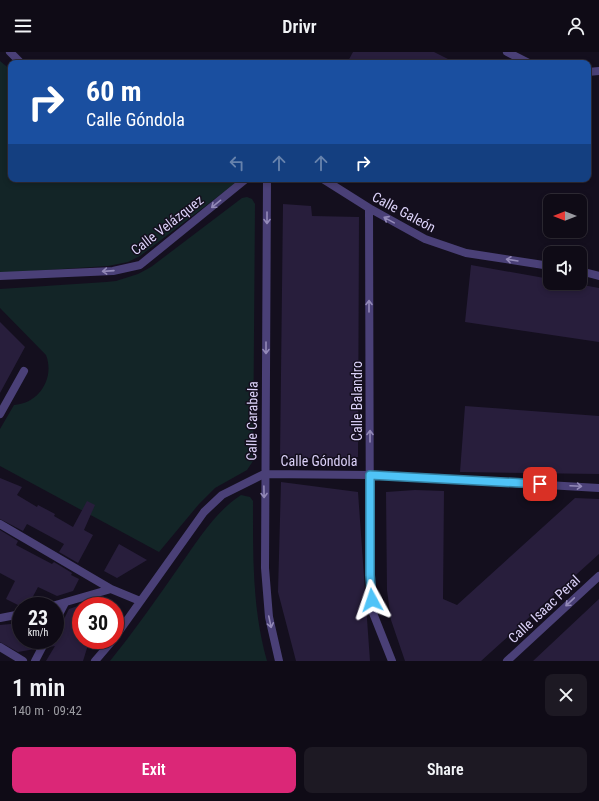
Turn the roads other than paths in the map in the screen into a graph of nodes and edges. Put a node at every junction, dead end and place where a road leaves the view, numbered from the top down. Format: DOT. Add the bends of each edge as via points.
graph roads {
  1 [pos="10,52"];
  2 [pos="506,52"];
  3 [pos="18,60"];
  4 [pos="523,60"];
  5 [pos="242,182"];
  6 [pos="267,182"];
  7 [pos="328,182"];
  8 [pos="369,208"];
  9 [pos="543,265"];
  10 [pos="587,273"];
  11 [pos="0,276"];
  12 [pos="599,276"];
  13 [pos="24,371"];
  14 [pos="0,414"];
  15 [pos="264,474"];
  16 [pos="370,475"];
  17 [pos="599,488"];
  18 [pos="0,524"];
  19 [pos="599,576"];
  20 [pos="111,589"];
  21 [pos="140,601"];
  22 [pos="65,603"];
  23 [pos="12,616"];
  24 [pos="0,618"];
  25 [pos="124,624"];
  26 [pos="0,647"];
  27 [pos="41,649"];
  28 [pos="105,649"];
  29 [pos="23,661"];
  30 [pos="35,661"];
  31 [pos="95,661"];
  32 [pos="279,661"];
  33 [pos="392,661"];
  34 [pos="506,661"];
  1 -- 3 [label="street"];
  2 -- 4 [label="street"];
  5 -- 11 [label="street, Calle Velázquez, one-way" via="140,265 113,271"];
  6 -- 15 [label="street, Calle Carabela, one-way"];
  7 -- 8 [label="street, Calle Galeón"];
  9 -- 8 [label="street, Calle Galeón, one-way" via="466,252 425,239"];
  16 -- 8 [label="street, Calle Balandro, one-way"];
  10 -- 12 [label="street"];
  13 -- 14 [label="street"];
  15 -- 16 [label="street, Calle Góndola"];
  15 -- 21 [label="street, Calle Góndola" via="222,495 204,512"];
  15 -- 32 [label="street, Calle Carabela, one-way" via="266,595"];
  16 -- 17 [label="street, Calle Góndola, one-way"];
  16 -- 33 [label="street, Calle Balandro" via="370,575 373,613"];
  18 -- 20 [label="street"];
  19 -- 34 [label="street, Calle Isaac Peral, one-way"];
  20 -- 21 [label="street"];
  20 -- 22 [label="street"];
  21 -- 25 [label="street, Calle Góndola"];
  23 -- 24 [label="street"];
  26 -- 29 [label="street"];
  27 -- 30 [label="street"];
  28 -- 31 [label="street"];
}
